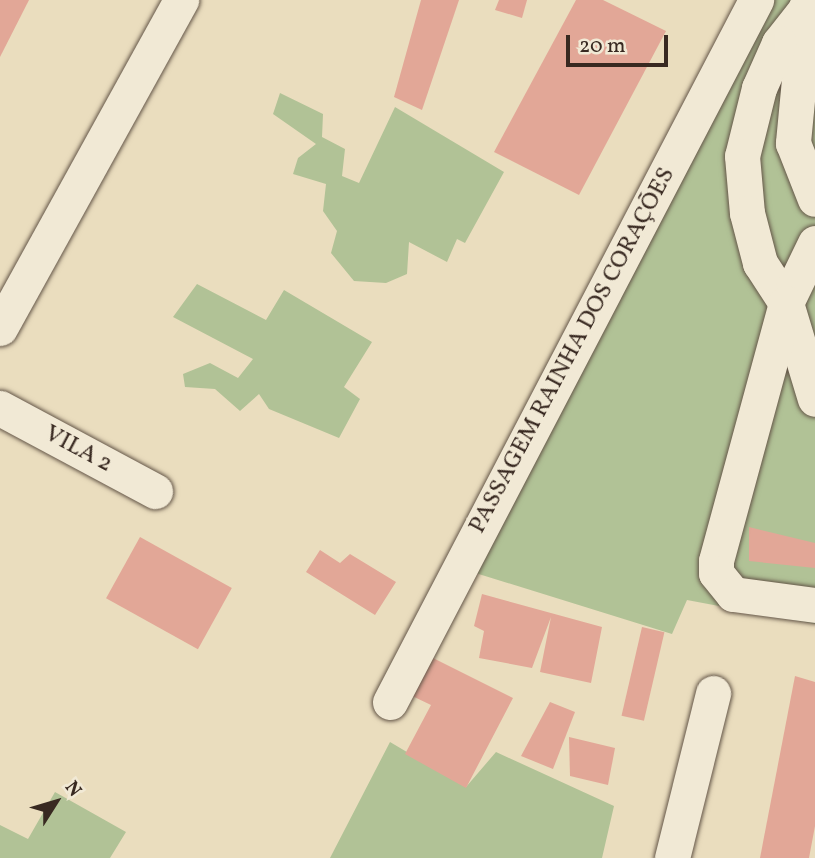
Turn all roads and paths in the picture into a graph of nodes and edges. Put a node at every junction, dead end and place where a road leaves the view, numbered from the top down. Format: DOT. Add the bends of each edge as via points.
graph roads {
  1 [pos="181,0"];
  2 [pos="757,0"];
  3 [pos="806,5"];
  4 [pos="815,199"];
  5 [pos="815,243"];
  6 [pos="786,303"];
  7 [pos="0,328"];
  8 [pos="815,399"];
  9 [pos="0,408"];
  10 [pos="155,491"];
  11 [pos="815,605"];
  12 [pos="713,693"];
  13 [pos="390,702"];
  14 [pos="672,858"];
  1 -- 7 [label="street"];
  2 -- 13 [label="street, PASSAGEM RAINHA DOS CORAÇÕES"];
  3 -- 4 [label="street" via="793,143"];
  3 -- 6 [label="street" via="779,43 759,88 742,156 747,212 760,262"];
  5 -- 6 [label="street"];
  6 -- 8 [label="street"];
  6 -- 11 [label="street" via="716,573 733,594"];
  9 -- 10 [label="street, VILA 2"];
  12 -- 14 [label="street"];
}
